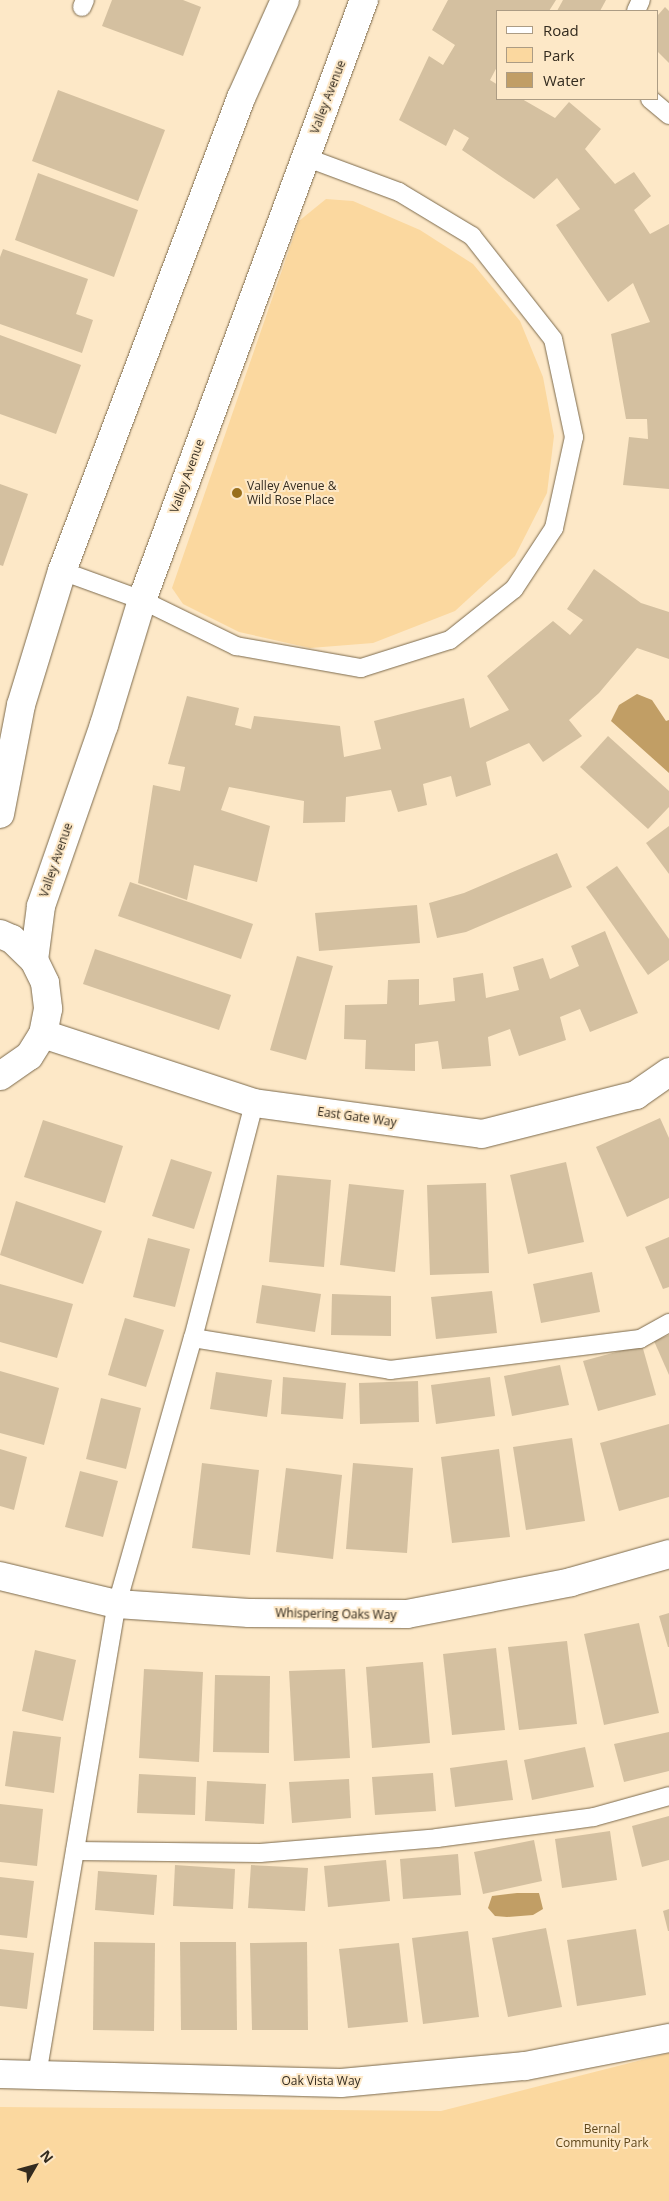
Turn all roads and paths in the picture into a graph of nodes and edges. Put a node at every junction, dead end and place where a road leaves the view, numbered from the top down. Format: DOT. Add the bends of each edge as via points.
graph roads {
  1 [pos="284,0"];
  2 [pos="364,0"];
  3 [pos="651,100"];
  4 [pos="669,115"];
  5 [pos="305,157"];
  6 [pos="62,571"];
  7 [pos="142,600"];
  8 [pos="0,814"];
  9 [pos="0,934"];
  10 [pos="34,960"];
  11 [pos="43,1034"];
  12 [pos="669,1072"];
  13 [pos="0,1076"];
  14 [pos="254,1103"];
  15 [pos="669,1323"];
  16 [pos="193,1338"];
  17 [pos="669,1554"];
  18 [pos="0,1576"];
  19 [pos="117,1604"];
  20 [pos="669,1796"];
  21 [pos="75,1851"];
  22 [pos="669,2038"];
  23 [pos="0,2074"];
  24 [pos="37,2075"];
  1 -- 6 [label="street" via="241,98"];
  2 -- 5 [label="street, Valley Avenue"];
  3 -- 4 [label="lane"];
  5 -- 7 [label="street, Valley Avenue"];
  5 -- 7 [label="lane" via="399,192 472,236 553,339 574,437 554,528 514,589 450,640 360,668 236,646"];
  6 -- 7 [label="lane"];
  6 -- 8 [label="street" via="21,705"];
  7 -- 10 [label="street, Valley Avenue" via="104,726 46,888"];
  9 -- 10 [label="street" via="12,938"];
  10 -- 11 [label="street" via="45,983 48,1009"];
  11 -- 13 [label="street" via="29,1056"];
  11 -- 14 [label="street, East Gate Way"];
  12 -- 14 [label="street, East Gate Way" via="636,1095 482,1134"];
  14 -- 16 [label="lane"];
  15 -- 16 [label="lane" via="640,1339 390,1370"];
  16 -- 19 [label="lane"];
  17 -- 19 [label="street, Whispering Oaks Way" via="572,1582 407,1614 249,1613"];
  18 -- 19 [label="street, Whispering Oaks Way"];
  19 -- 21 [label="lane"];
  20 -- 21 [label="lane" via="594,1817 438,1838 260,1853"];
  21 -- 24 [label="lane"];
  22 -- 24 [label="street, Oak Vista Way" via="525,2066 341,2083"];
  23 -- 24 [label="street, Oak Vista Way"];
}
